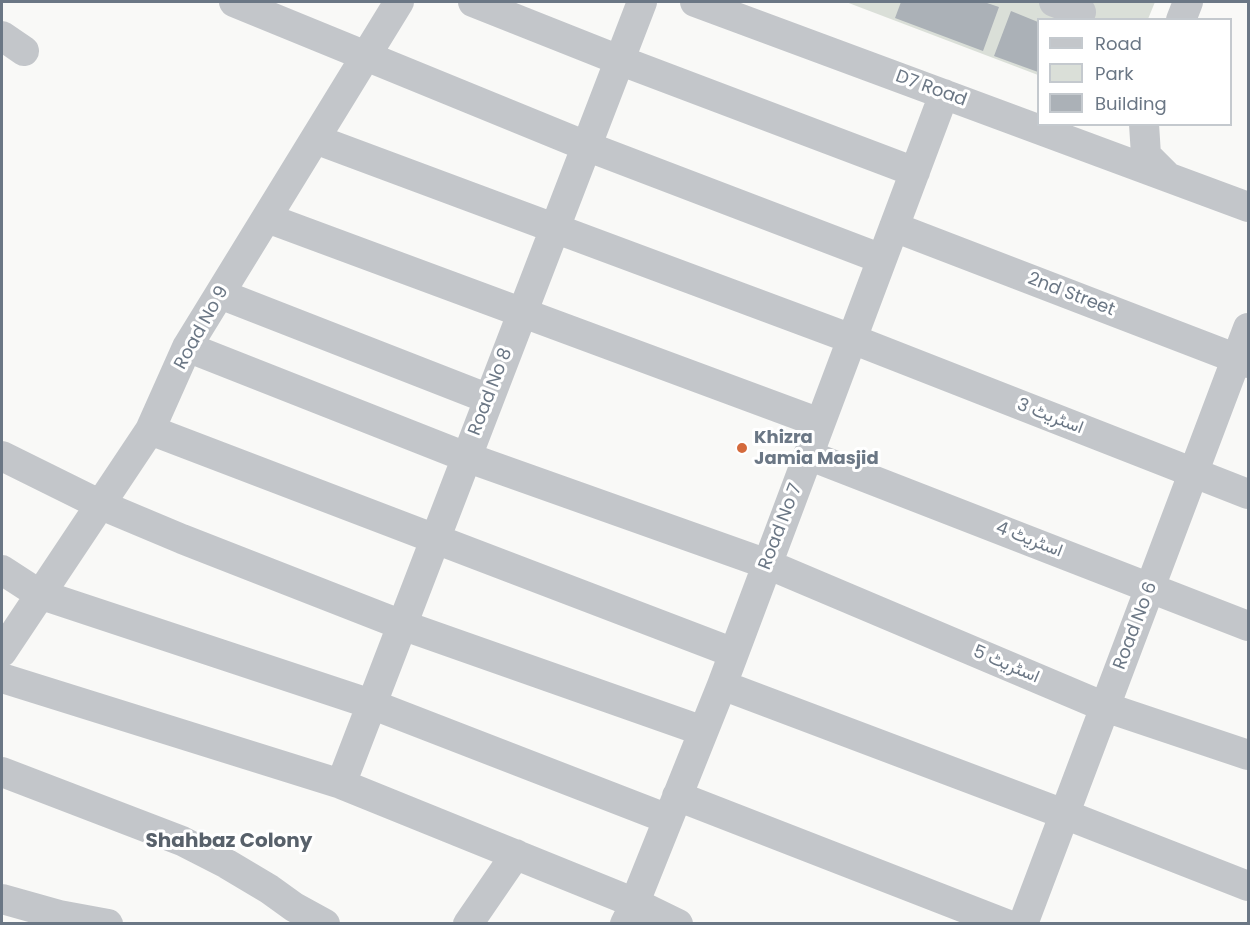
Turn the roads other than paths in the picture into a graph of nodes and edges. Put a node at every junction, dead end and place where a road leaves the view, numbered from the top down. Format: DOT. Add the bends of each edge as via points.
graph roads {
  1 [pos="234,2"];
  2 [pos="399,2"];
  3 [pos="473,2"];
  4 [pos="642,2"];
  5 [pos="695,2"];
  6 [pos="1188,2"];
  7 [pos="1182,18"];
  8 [pos="366,56"];
  9 [pos="620,60"];
  10 [pos="944,94"];
  11 [pos="1144,126"];
  12 [pos="315,140"];
  13 [pos="586,146"];
  14 [pos="915,172"];
  15 [pos="1168,177"];
  16 [pos="1248,207"];
  17 [pos="267,218"];
  18 [pos="894,227"];
  19 [pos="554,229"];
  20 [pos="882,259"];
  21 [pos="220,294"];
  22 [pos="521,312"];
  23 [pos="1248,328"];
  24 [pos="852,339"];
  25 [pos="187,348"];
  26 [pos="1243,361"];
  27 [pos="489,399"];
  28 [pos="820,423"];
  29 [pos="150,430"];
  30 [pos="808,455"];
  31 [pos="2,456"];
  32 [pos="466,457"];
  33 [pos="1194,473"];
  34 [pos="1248,494"];
  35 [pos="101,505"];
  36 [pos="435,539"];
  37 [pos="767,564"];
  38 [pos="2,570"];
  39 [pos="1150,587"];
  40 [pos="39,594"];
  41 [pos="402,625"];
  42 [pos="1248,626"];
  43 [pos="2,652"];
  44 [pos="734,653"];
  45 [pos="2,678"];
  46 [pos="722,685"];
  47 [pos="371,704"];
  48 [pos="1105,707"];
  49 [pos="703,731"];
  50 [pos="1248,754"];
  51 [pos="2,772"];
  52 [pos="341,784"];
  53 [pos="673,808"];
  54 [pos="1064,814"];
  55 [pos="516,854"];
  56 [pos="1248,886"];
  57 [pos="2,899"];
  58 [pos="630,913"];
  59 [pos="108,924"];
  60 [pos="325,924"];
  61 [pos="468,924"];
  62 [pos="678,924"];
  63 [pos="1006,924"];
  64 [pos="1023,924"];
  1 -- 8 [label="street"];
  2 -- 8 [label="street, Road No 9"];
  3 -- 9 [label="street"];
  4 -- 9 [label="street, Road No 8"];
  5 -- 10 [label="street, D7 Road"];
  6 -- 7 [label="street"];
  8 -- 12 [label="street, Road No 9"];
  8 -- 13 [label="street"];
  9 -- 13 [label="street, Road No 8"];
  9 -- 14 [label="street"];
  10 -- 14 [label="street, Road No 7"];
  10 -- 15 [label="street, D7 Road"];
  11 -- 15 [label="street, D7 Road" via="1146,155"];
  12 -- 17 [label="street, Road No 9"];
  12 -- 19 [label="street, اسٹریٹ 3"];
  13 -- 19 [label="street, Road No 8"];
  13 -- 20 [label="street"];
  14 -- 18 [label="street, Road No 7"];
  15 -- 16 [label="street, D7 Road"];
  17 -- 21 [label="street, Road No 9"];
  17 -- 22 [label="street"];
  18 -- 20 [label="street, Road No 7"];
  18 -- 26 [label="street, 2nd Street"];
  19 -- 22 [label="street, Road No 8"];
  19 -- 24 [label="street, اسٹریٹ 3"];
  20 -- 24 [label="street, Road No 7"];
  21 -- 25 [label="street, Road No 9"];
  21 -- 27 [label="street"];
  22 -- 27 [label="street, Road No 8"];
  22 -- 28 [label="street"];
  23 -- 26 [label="street, Road No 6"];
  24 -- 28 [label="street, Road No 7"];
  24 -- 33 [label="street, اسٹریٹ 3"];
  25 -- 29 [label="street, Road No 9"];
  25 -- 32 [label="street, اسٹریٹ 5"];
  26 -- 33 [label="street, Road No 6"];
  27 -- 32 [label="street, Road No 8"];
  28 -- 30 [label="street, Road No 7"];
  29 -- 35 [label="street, Road No 9"];
  29 -- 36 [label="street"];
  30 -- 37 [label="street, Road No 7"];
  30 -- 39 [label="street, اسٹریٹ 4"];
  31 -- 35 [label="street"];
  32 -- 36 [label="street, Road No 8"];
  32 -- 37 [label="street, اسٹریٹ 5"];
  33 -- 34 [label="street, اسٹریٹ 3"];
  33 -- 39 [label="street, Road No 6"];
  35 -- 40 [label="street, Road No 9"];
  35 -- 41 [label="street"];
  36 -- 41 [label="street, Road No 8"];
  36 -- 44 [label="street"];
  37 -- 44 [label="street, Road No 7"];
  37 -- 48 [label="street, اسٹریٹ 5"];
  38 -- 40 [label="street"];
  39 -- 42 [label="street, اسٹریٹ 4"];
  39 -- 48 [label="street, Road No 6"];
  40 -- 43 [label="street, Road No 9"];
  40 -- 47 [label="street"];
  41 -- 47 [label="street, Road No 8"];
  41 -- 49 [label="street"];
  44 -- 46 [label="street, Road No 7"];
  45 -- 52 [label="street"];
  46 -- 49 [label="street, Road No 7"];
  46 -- 54 [label="street"];
  47 -- 52 [label="street, Road No 8"];
  47 -- 53 [label="street"];
  48 -- 50 [label="street, اسٹریٹ 5"];
  48 -- 54 [label="street, Road No 6"];
  49 -- 53 [label="street, Road No 7"];
  51 -- 60 [label="street" via="182,841"];
  52 -- 55 [label="street"];
  53 -- 58 [label="street, Road No 7"];
  53 -- 63 [label="street"];
  54 -- 56 [label="street"];
  54 -- 64 [label="street, Road No 6"];
  55 -- 58 [label="street"];
  55 -- 61 [label="street"];
  57 -- 59 [label="street"];
  58 -- 62 [label="street"];
}
